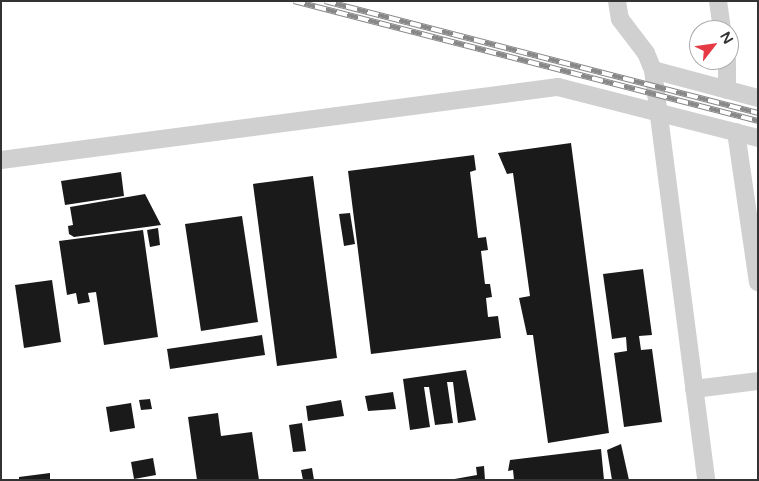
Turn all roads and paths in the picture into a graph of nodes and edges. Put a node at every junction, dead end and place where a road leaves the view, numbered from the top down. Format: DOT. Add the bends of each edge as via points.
graph roads {
  1 [pos="617,1"];
  2 [pos="718,1"];
  3 [pos="721,20"];
  4 [pos="652,70"];
  5 [pos="727,70"];
  6 [pos="727,90"];
  7 [pos="758,98"];
  8 [pos="658,111"];
  9 [pos="736,132"];
  10 [pos="758,138"];
  11 [pos="1,160"];
  12 [pos="754,224"];
  13 [pos="758,282"];
  14 [pos="758,381"];
  15 [pos="694,389"];
  16 [pos="706,480"];
  1 -- 4 [label="street" via="620,19 644,49"];
  2 -- 3 [label="street"];
  4 -- 6 [label="street"];
  4 -- 8 [label="street"];
  5 -- 6 [label="street"];
  6 -- 7 [label="street"];
  8 -- 9 [label="street"];
  8 -- 11 [label="street" via="558,87"];
  8 -- 15 [label="street"];
  9 -- 10 [label="street"];
  9 -- 12 [label="street" via="742,189 747,192"];
  12 -- 13 [label="street"];
  14 -- 15 [label="street"];
  15 -- 16 [label="street"];
}
